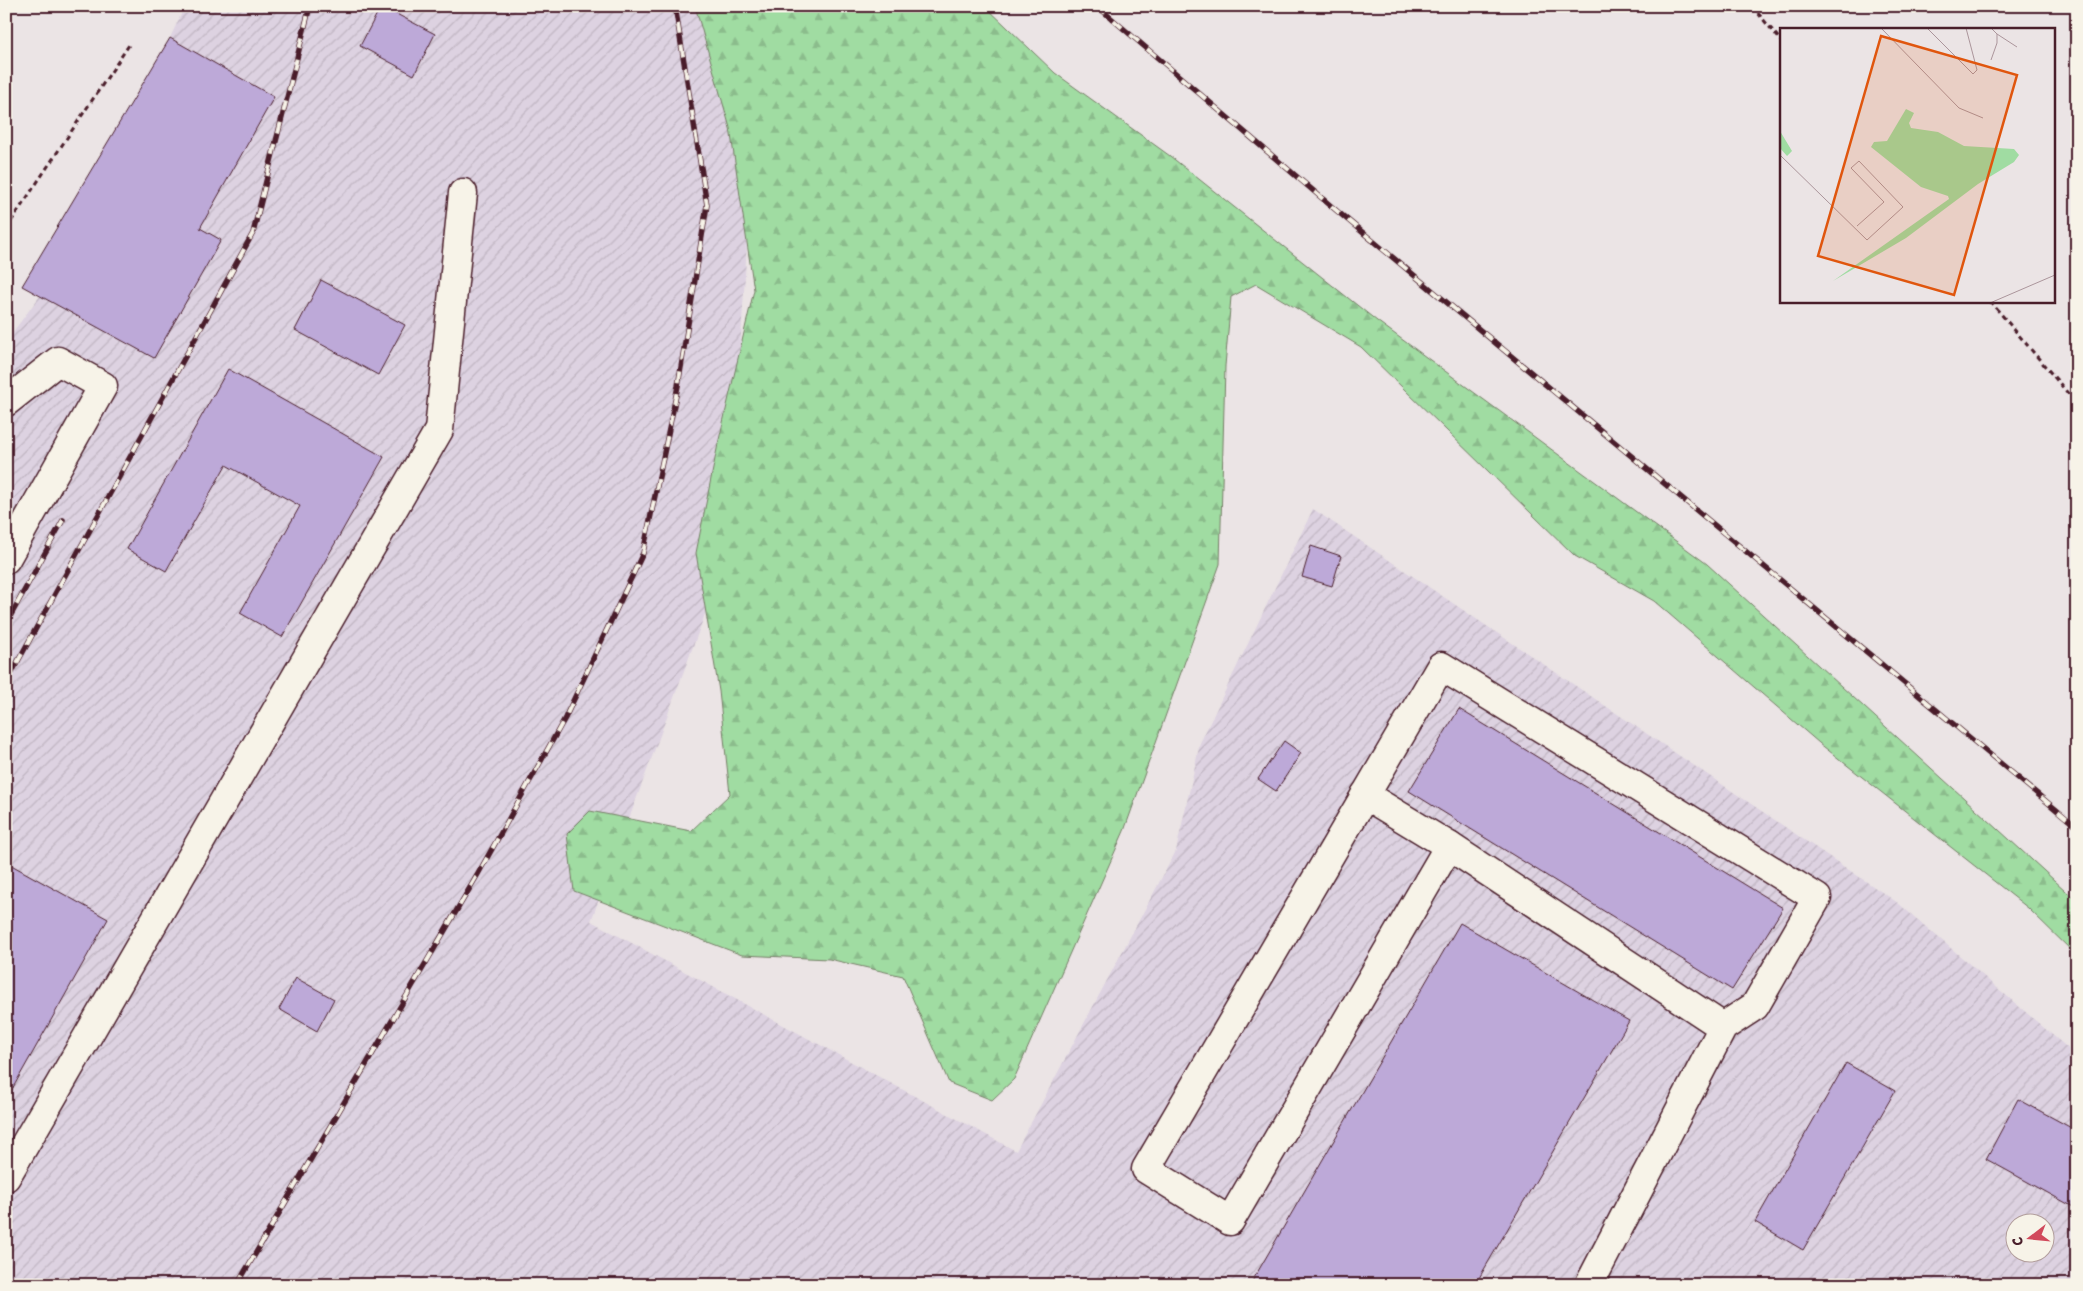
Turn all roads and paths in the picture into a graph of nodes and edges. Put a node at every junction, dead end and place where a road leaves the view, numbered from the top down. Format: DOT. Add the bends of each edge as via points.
graph roads {
  1 [pos="1752,6"];
  2 [pos="1780,40"];
  3 [pos="131,42"];
  4 [pos="462,193"];
  5 [pos="6,229"];
  6 [pos="1991,302"];
  7 [pos="6,402"];
  8 [pos="2077,404"];
  9 [pos="6,559"];
  10 [pos="1365,795"];
  11 [pos="1449,846"];
  12 [pos="1723,1027"];
  13 [pos="6,1177"];
  14 [pos="1589,1285"];
  1 -- 2 [label="path"];
  3 -- 5 [label="path"];
  4 -- 13 [label="lane" via="439,430"];
  6 -- 8 [label="path"];
  7 -- 9 [label="lane" via="58,361 103,386"];
  10 -- 11 [label="lane"];
  10 -- 11 [label="lane" via="1146,1169 1230,1221"];
  10 -- 12 [label="lane" via="1441,666 1817,898 1755,1006"];
  11 -- 12 [label="lane"];
  12 -- 14 [label="lane"];
}
